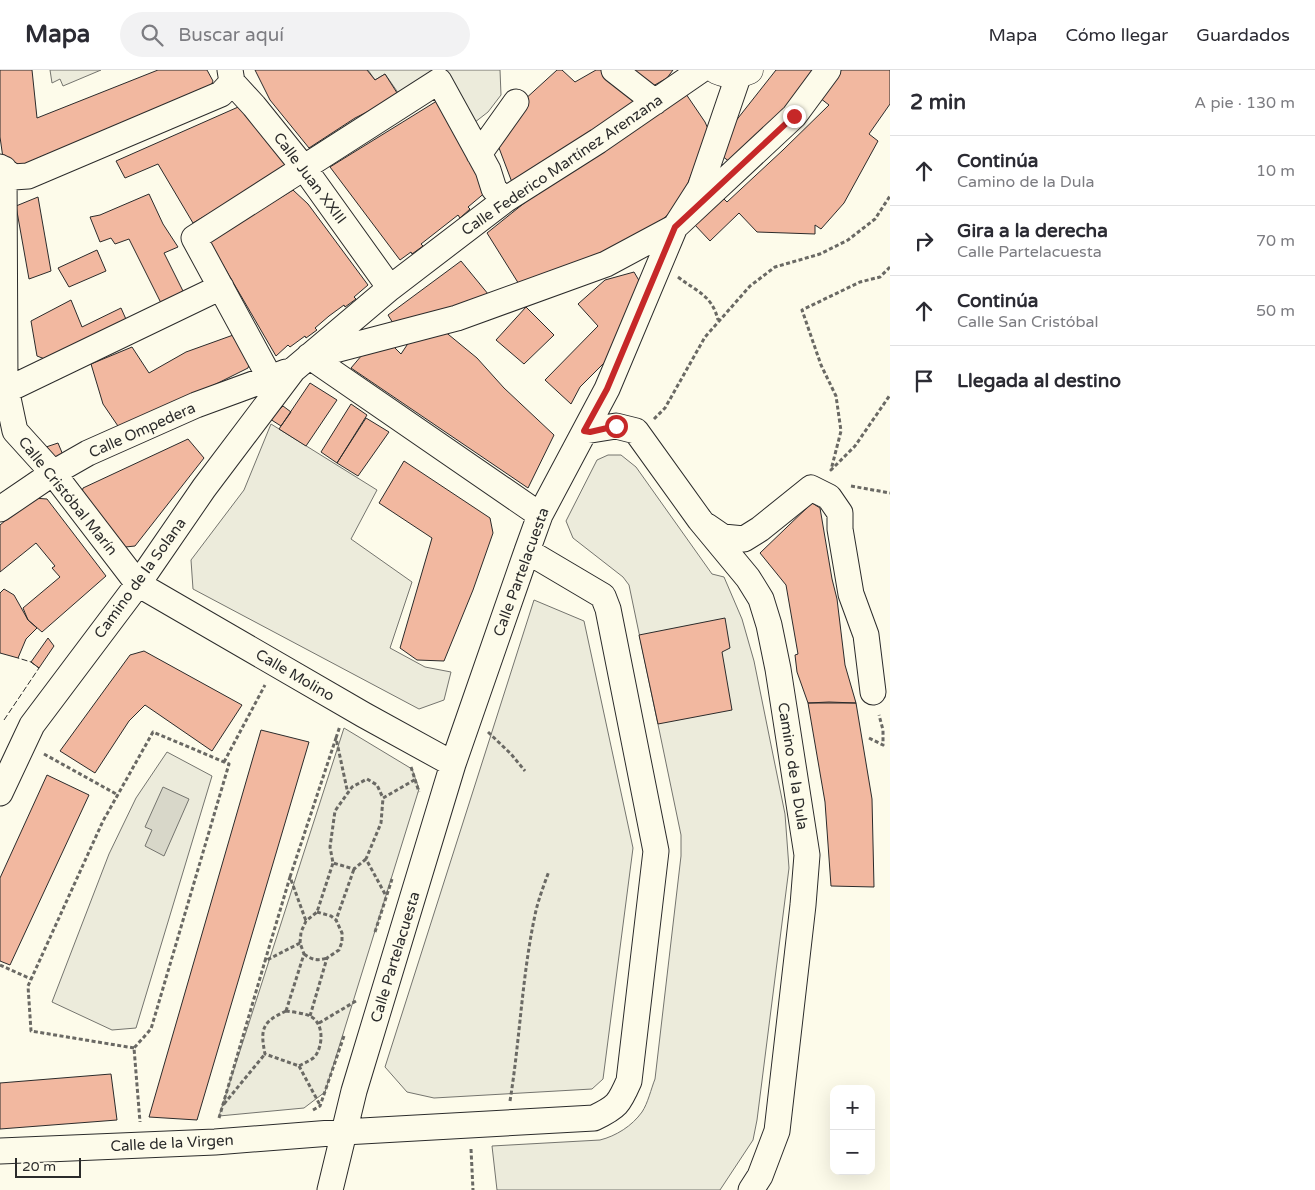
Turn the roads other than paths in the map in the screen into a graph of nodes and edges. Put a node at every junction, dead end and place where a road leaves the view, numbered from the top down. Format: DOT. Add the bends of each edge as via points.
graph roads {
  1 [pos="614,70"];
  2 [pos="701,70"];
  3 [pos="828,70"];
  4 [pos="735,71"];
  5 [pos="231,76"];
  6 [pos="516,102"];
  7 [pos="655,102"];
  8 [pos="479,154"];
  9 [pos="2,168"];
  10 [pos="304,168"];
  11 [pos="505,200"];
  12 [pos="675,227"];
  13 [pos="221,287"];
  14 [pos="390,288"];
  15 [pos="291,368"];
  16 [pos="7,390"];
  17 [pos="584,431"];
  18 [pos="53,473"];
  19 [pos="0,509"];
  20 [pos="540,515"];
  21 [pos="700,520"];
  22 [pos="526,551"];
  23 [pos="138,584"];
  24 [pos="872,692"];
  25 [pos="453,764"];
  26 [pos="0,793"];
  27 [pos="344,1132"];
  28 [pos="0,1151"];
  29 [pos="330,1190"];
  30 [pos="751,1190"];
  1 -- 7 [label="street"];
  2 -- 7 [label="street, Calle Federico Martínez Arenzana"];
  3 -- 12 [label="street" via="794,116"];
  4 -- 12 [label="street" via="700,188"];
  5 -- 9 [label="street" via="221,94 28,176 13,177"];
  5 -- 10 [label="street, Calle Juan XXIII"];
  6 -- 8 [label="street"];
  7 -- 11 [label="street, Calle Federico Martínez Arenzana"];
  8 -- 10 [label="street" via="439,81"];
  8 -- 11 [label="street" via="494,189"];
  9 -- 16 [label="street, Calle Cristóbal Marín"];
  10 -- 13 [label="street" via="194,238"];
  10 -- 14 [label="street, Calle Juan XXIII"];
  11 -- 14 [label="street, Calle Federico Martínez Arenzana"];
  12 -- 15 [label="street" via="606,264 457,318"];
  12 -- 17 [label="street, Calle Partelacuesta" via="607,389"];
  13 -- 15 [label="street"];
  13 -- 16 [label="street"];
  14 -- 15 [label="street, Calle Federico Martínez Arenzana"];
  15 -- 18 [label="street, Calle Ompedera" via="196,405 88,453"];
  15 -- 20 [label="street"];
  15 -- 23 [label="street, Camino de la Solana"];
  16 -- 18 [label="street, Calle Cristóbal Marín" via="14,431"];
  17 -- 20 [label="street, Calle Partelacuesta"];
  17 -- 21 [label="street, Camino de la Dula" via="616,426 636,431"];
  18 -- 19 [label="street, Calle Ompedera"];
  18 -- 23 [label="street, Calle Cristóbal Marín"];
  20 -- 22 [label="street, Calle Partelacuesta"];
  21 -- 24 [label="street" via="723,537 744,539 811,488 829,497 840,513 851,594 866,636"];
  21 -- 30 [label="street, Camino de la Dula" via="748,578 761,599 778,669 806,855 777,1131 760,1176"];
  22 -- 25 [label="street, Calle Partelacuesta"];
  22 -- 27 [label="street, Calle de la Virgen" via="604,596 656,851 629,1080 614,1108 594,1118"];
  23 -- 25 [label="street, Calle Molino"];
  23 -- 26 [label="street, Camino de la Solana" via="32,725"];
  25 -- 27 [label="street, Calle Partelacuesta"];
  27 -- 28 [label="street, Calle de la Virgen" via="215,1142"];
  27 -- 29 [label="street, Calle Partelacuesta"];
}
